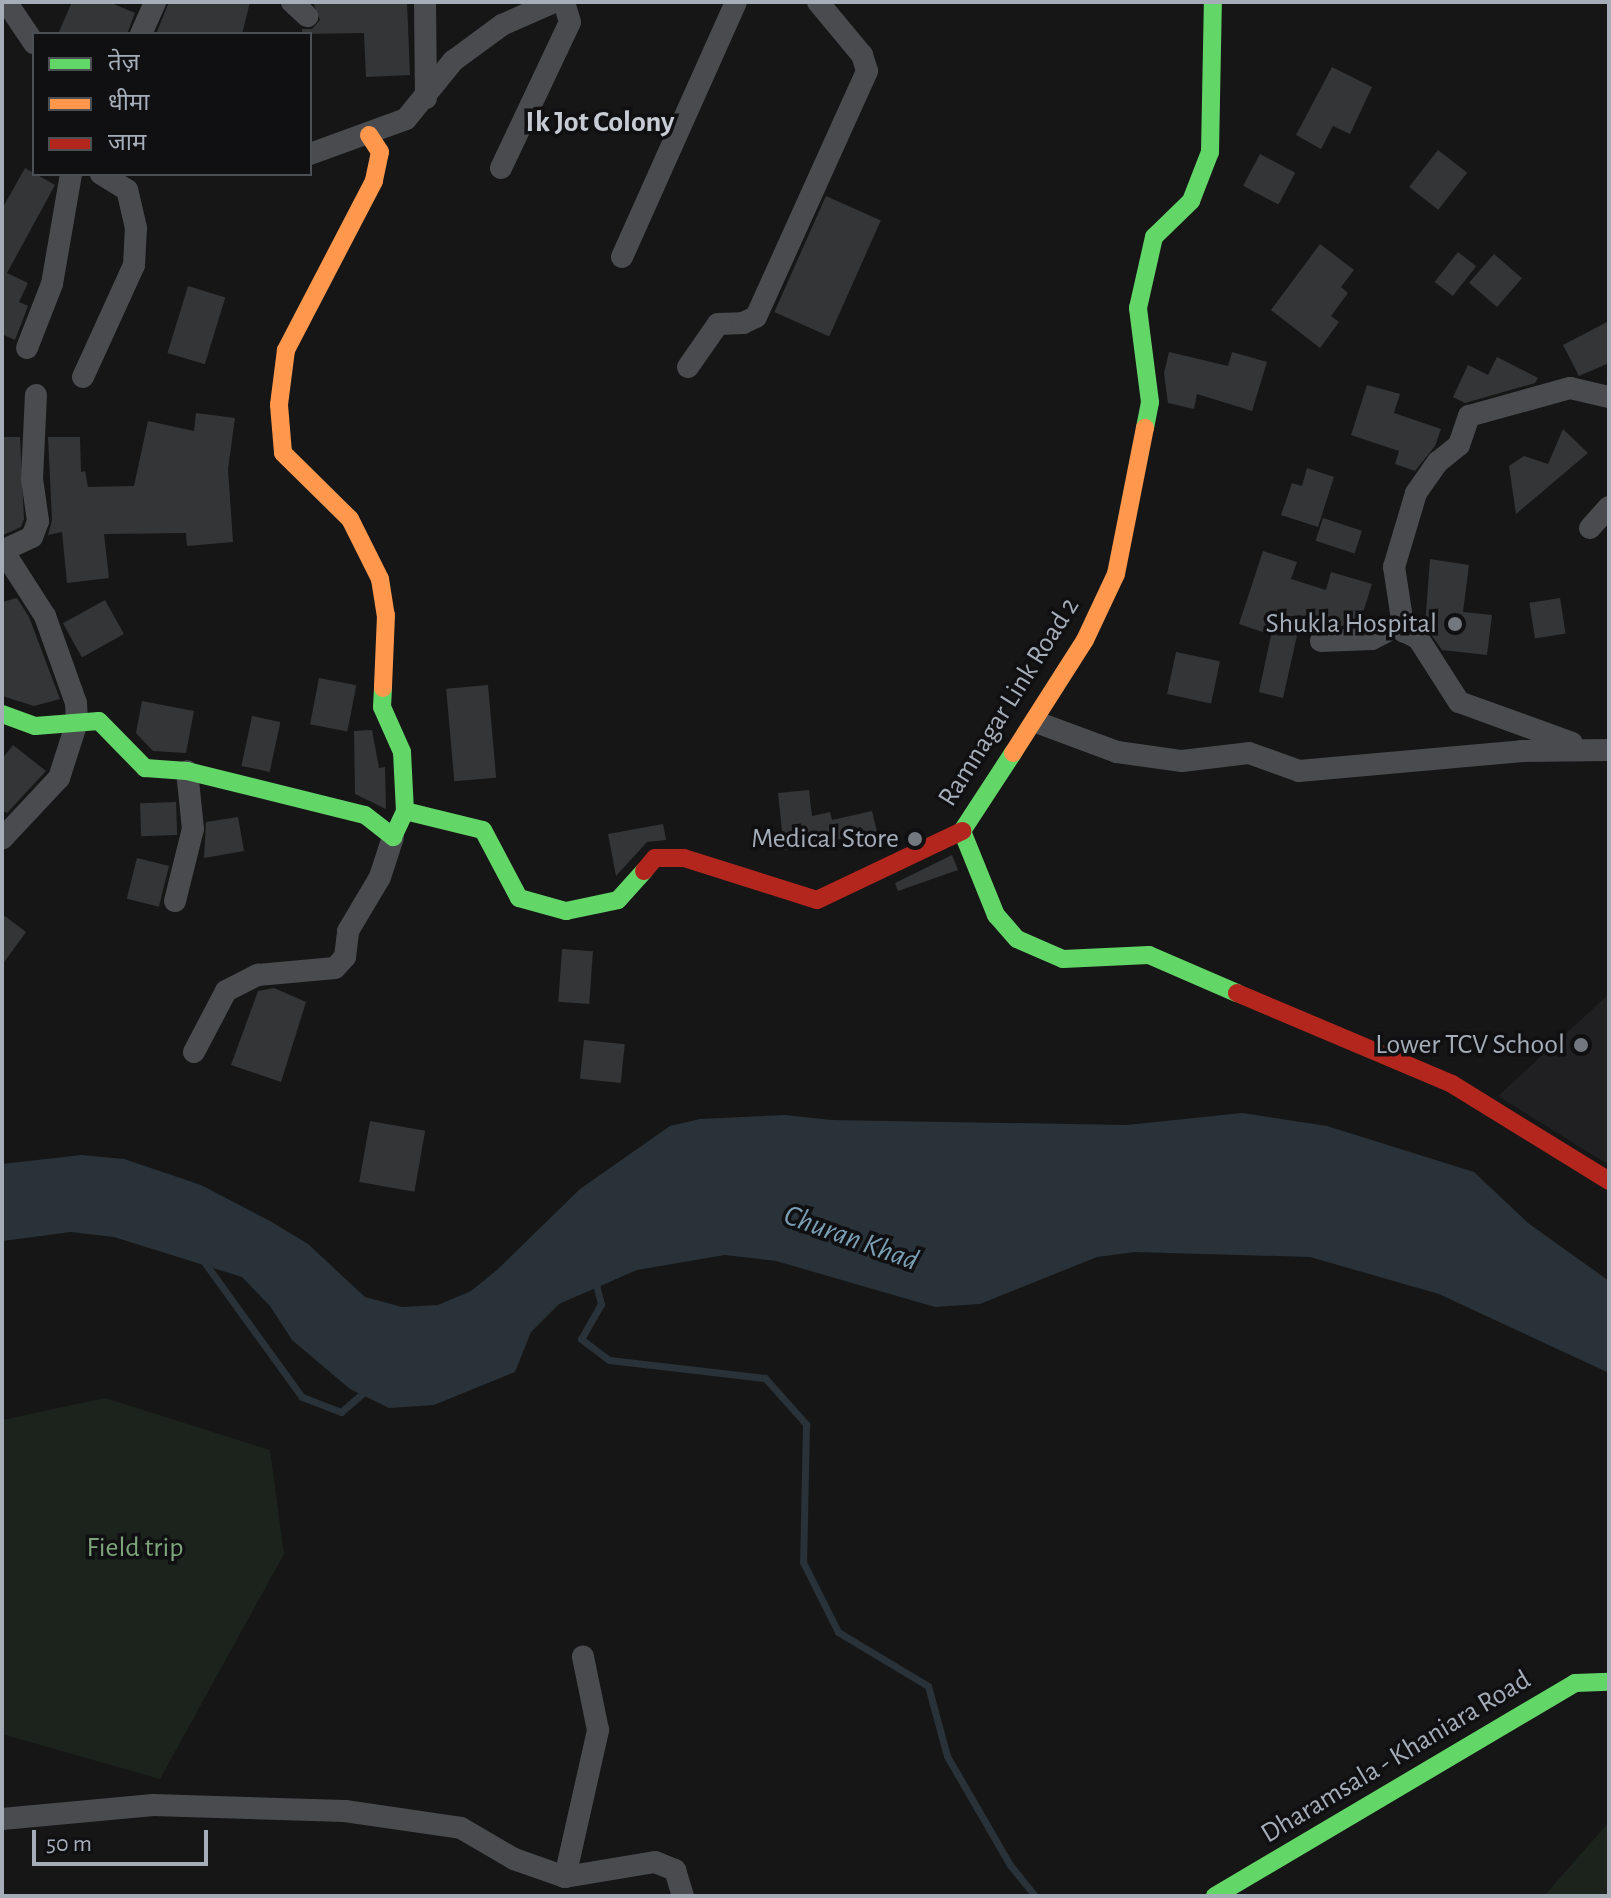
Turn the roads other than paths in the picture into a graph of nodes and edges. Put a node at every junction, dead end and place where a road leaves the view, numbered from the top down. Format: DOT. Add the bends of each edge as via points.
graph roads {
  1 [pos="155,2"];
  2 [pos="425,2"];
  3 [pos="554,2"];
  4 [pos="564,2"];
  5 [pos="818,2"];
  6 [pos="1213,2"];
  7 [pos="2,3"];
  8 [pos="727,5"];
  9 [pos="142,32"];
  10 [pos="32,40"];
  11 [pos="426,98"];
  12 [pos="369,135"];
  13 [pos="312,153"];
  14 [pos="501,168"];
  15 [pos="71,176"];
  16 [pos="104,176"];
  17 [pos="622,257"];
  18 [pos="27,348"];
  19 [pos="688,367"];
  20 [pos="83,377"];
  21 [pos="36,395"];
  22 [pos="1609,397"];
  23 [pos="1609,507"];
  24 [pos="1590,528"];
  25 [pos="3,550"];
  26 [pos="1404,632"];
  27 [pos="1321,641"];
  28 [pos="2,714"];
  29 [pos="77,722"];
  30 [pos="1036,722"];
  31 [pos="1603,750"];
  32 [pos="187,771"];
  33 [pos="405,811"];
  34 [pos="962,831"];
  35 [pos="393,837"];
  36 [pos="2,839"];
  37 [pos="175,901"];
  38 [pos="194,1052"];
  39 [pos="1609,1181"];
  40 [pos="583,1657"];
  41 [pos="1609,1682"];
  42 [pos="2,1819"];
  43 [pos="565,1877"];
  44 [pos="683,1896"];
  45 [pos="1215,1896"];
  1 -- 9 [label="street"];
  2 -- 11 [label="street"];
  3 -- 11 [label="street" via="502,25 453,61"];
  4 -- 14 [label="street" via="570,22"];
  5 -- 19 [label="street" via="862,55 867,71 756,317 718,324"];
  6 -- 30 [label="street, Ramnagar Link Road 2" via="1210,152 1191,201 1154,237 1138,308 1150,402 1116,574 1085,640"];
  7 -- 10 [label="street"];
  8 -- 17 [label="street"];
  11 -- 12 [label="street" via="406,119"];
  12 -- 13 [label="street"];
  12 -- 33 [label="street" via="380,152 374,181 286,350 279,405 283,453 350,519 380,579 386,615 382,707 402,752"];
  15 -- 18 [label="street" via="52,284"];
  16 -- 20 [label="street" via="127,190 136,228 134,265"];
  21 -- 25 [label="street" via="32,479 38,521 32,537"];
  22 -- 26 [label="street" via="1570,388 1469,416 1459,445 1438,462 1416,493 1394,567"];
  23 -- 24 [label="street"];
  25 -- 29 [label="street" via="45,616 76,703"];
  26 -- 27 [label="street" via="1396,627 1372,639"];
  26 -- 31 [label="street" via="1418,638 1459,702"];
  28 -- 29 [label="street" via="35,726"];
  29 -- 32 [label="street" via="99,721 145,768"];
  29 -- 36 [label="street" via="59,778"];
  30 -- 31 [label="street" via="1117,752 1182,761 1249,753 1299,771 1522,751"];
  30 -- 34 [label="street, Ramnagar Link Road 2"];
  32 -- 35 [label="street" via="365,815"];
  32 -- 37 [label="street" via="193,829"];
  33 -- 34 [label="street" via="483,830 519,898 566,911 618,900 655,858 684,858 817,900"];
  33 -- 35 [label="street"];
  34 -- 39 [label="street, Ramnagar Link Road 2" via="996,915 1017,939 1063,959 1149,955 1452,1084"];
  35 -- 38 [label="street" via="380,877 348,931 345,957 335,968 258,975 226,991"];
  40 -- 43 [label="street" via="598,1730"];
  41 -- 45 [label="street, Dharamsala - Khaniara Road" via="1575,1683"];
  42 -- 43 [label="street" via="153,1805 345,1811 461,1828 514,1859"];
  43 -- 44 [label="street" via="655,1862 675,1870"];
}
